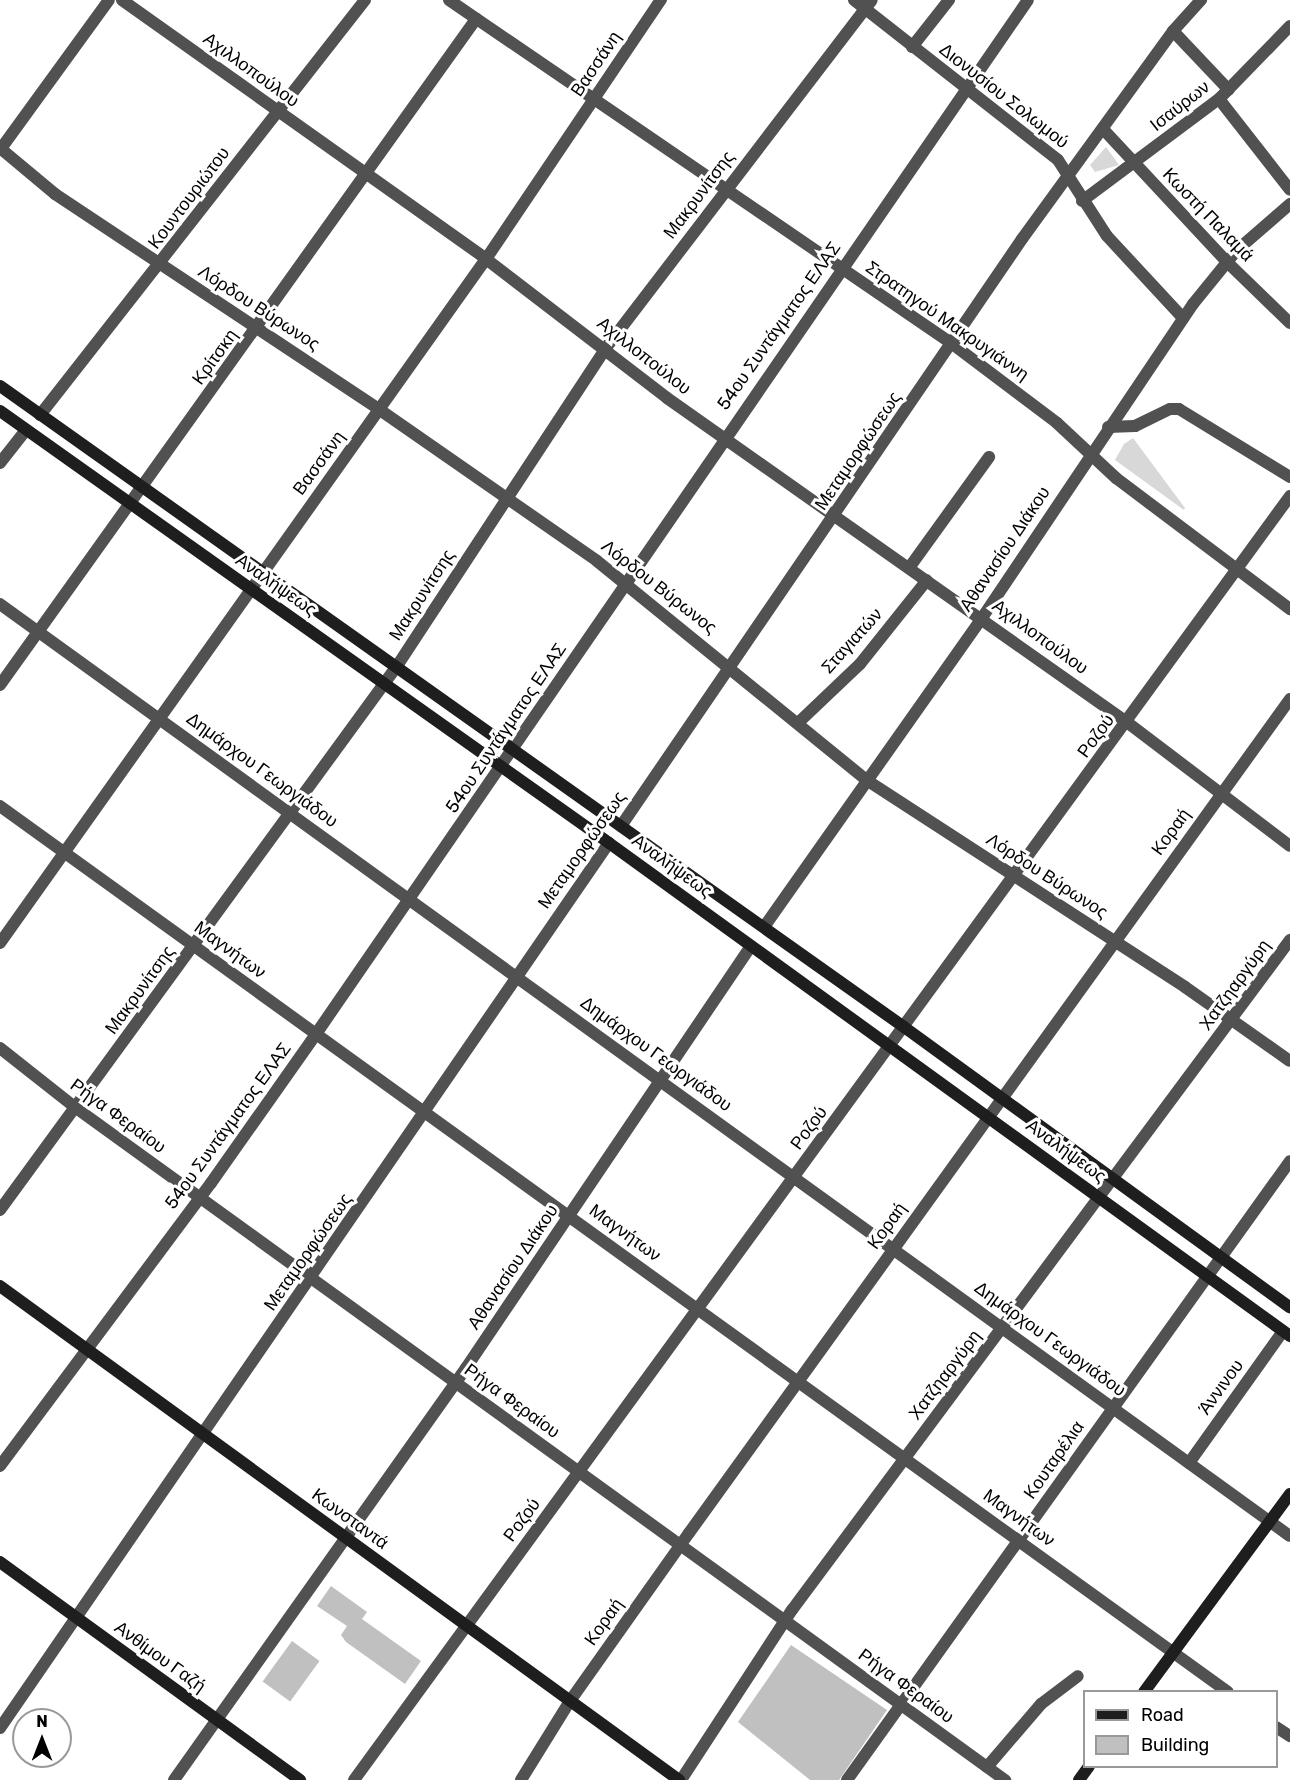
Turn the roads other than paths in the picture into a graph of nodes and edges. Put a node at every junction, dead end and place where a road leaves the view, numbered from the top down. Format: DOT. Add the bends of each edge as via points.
graph roads {
  1 [pos="110,0"];
  2 [pos="122,0"];
  3 [pos="365,0"];
  4 [pos="449,0"];
  5 [pos="661,0"];
  6 [pos="854,0"];
  7 [pos="949,0"];
  8 [pos="1027,0"];
  9 [pos="1202,0"];
  10 [pos="869,5"];
  11 [pos="476,19"];
  12 [pos="1173,31"];
  13 [pos="1287,35"];
  14 [pos="912,47"];
  15 [pos="966,89"];
  16 [pos="1229,90"];
  17 [pos="594,99"];
  18 [pos="1219,99"];
  19 [pos="278,111"];
  20 [pos="1103,129"];
  21 [pos="0,149"];
  22 [pos="1134,164"];
  23 [pos="366,174"];
  24 [pos="1069,175"];
  25 [pos="725,189"];
  26 [pos="1290,190"];
  27 [pos="1082,201"];
  28 [pos="1290,204"];
  29 [pos="486,259"];
  30 [pos="1226,261"];
  31 [pos="160,265"];
  32 [pos="841,268"];
  33 [pos="1183,318"];
  34 [pos="1290,323"];
  35 [pos="258,328"];
  36 [pos="951,343"];
  37 [pos="606,349"];
  38 [pos="0,386"];
  39 [pos="380,410"];
  40 [pos="0,411"];
  41 [pos="40,415"];
  42 [pos="1108,427"];
  43 [pos="26,430"];
  44 [pos="724,436"];
  45 [pos="1090,454"];
  46 [pos="989,457"];
  47 [pos="0,463"];
  48 [pos="1290,477"];
  49 [pos="141,486"];
  50 [pos="1290,496"];
  51 [pos="507,498"];
  52 [pos="129,503"];
  53 [pos="835,516"];
  54 [pos="909,568"];
  55 [pos="1238,568"];
  56 [pos="263,572"];
  57 [pos="927,580"];
  58 [pos="626,582"];
  59 [pos="251,589"];
  60 [pos="0,604"];
  61 [pos="1290,609"];
  62 [pos="982,618"];
  63 [pos="39,632"];
  64 [pos="397,666"];
  65 [pos="731,667"];
  66 [pos="384,684"];
  67 [pos="0,685"];
  68 [pos="1290,699"];
  69 [pos="159,718"];
  70 [pos="799,722"];
  71 [pos="1128,723"];
  72 [pos="514,749"];
  73 [pos="502,767"];
  74 [pos="868,781"];
  75 [pos="1222,792"];
  76 [pos="0,807"];
  77 [pos="291,812"];
  78 [pos="621,826"];
  79 [pos="609,843"];
  80 [pos="1290,846"];
  81 [pos="63,852"];
  82 [pos="1015,876"];
  83 [pos="410,898"];
  84 [pos="764,927"];
  85 [pos="1290,940"];
  86 [pos="1115,942"];
  87 [pos="0,943"];
  88 [pos="194,946"];
  89 [pos="751,946"];
  90 [pos="517,975"];
  91 [pos="1232,1018"];
  92 [pos="904,1027"];
  93 [pos="315,1034"];
  94 [pos="890,1046"];
  95 [pos="0,1048"];
  96 [pos="1290,1061"];
  97 [pos="660,1079"];
  98 [pos="1002,1098"];
  99 [pos="76,1108"];
  100 [pos="426,1112"];
  101 [pos="988,1117"];
  102 [pos="1290,1161"];
  103 [pos="795,1178"];
  104 [pos="1114,1179"];
  105 [pos="199,1198"];
  106 [pos="1100,1198"];
  107 [pos="0,1210"];
  108 [pos="570,1216"];
  109 [pos="893,1248"];
  110 [pos="1221,1256"];
  111 [pos="1206,1276"];
  112 [pos="312,1280"];
  113 [pos="0,1286"];
  114 [pos="1290,1307"];
  115 [pos="699,1309"];
  116 [pos="1004,1327"];
  117 [pos="1287,1333"];
  118 [pos="87,1349"];
  119 [pos="800,1381"];
  120 [pos="456,1382"];
  121 [pos="1113,1408"];
  122 [pos="202,1434"];
  123 [pos="906,1458"];
  124 [pos="1188,1463"];
  125 [pos="0,1466"];
  126 [pos="579,1472"];
  127 [pos="1290,1494"];
  128 [pos="1270,1521"];
  129 [pos="344,1536"];
  130 [pos="1290,1536"];
  131 [pos="1019,1540"];
  132 [pos="681,1544"];
  133 [pos="0,1562"];
  134 [pos="76,1617"];
  135 [pos="785,1620"];
  136 [pos="467,1626"];
  137 [pos="1173,1652"];
  138 [pos="1078,1677"];
  139 [pos="1145,1690"];
  140 [pos="1225,1690"];
  141 [pos="570,1701"];
  142 [pos="902,1705"];
  143 [pos="215,1719"];
  144 [pos="0,1728"];
  145 [pos="987,1767"];
  146 [pos="1088,1768"];
  147 [pos="174,1780"];
  148 [pos="300,1780"];
  149 [pos="354,1780"];
  150 [pos="521,1780"];
  151 [pos="680,1780"];
  152 [pos="847,1780"];
  153 [pos="1005,1780"];
  154 [pos="1079,1780"];
  1 -- 21 [label="street"];
  2 -- 19 [label="street, Αχιλλοπούλου"];
  3 -- 19 [label="street, Κουντουριώτου"];
  4 -- 11 [label="street, Στρατηγού Μακρυγιάννη"];
  5 -- 17 [label="street, Βασσάνη"];
  6 -- 10 [label="street, Διονυσίου Σολωμού"];
  7 -- 14 [label="street"];
  8 -- 15 [label="street, 54ου Συντάγματος ΕΛΑΣ"];
  9 -- 12 [label="street, Μεταμορφώσεως"];
  10 -- 14 [label="street, Διονυσίου Σολωμού"];
  10 -- 25 [label="street, Μακρυνίτσης"];
  11 -- 17 [label="street, Στρατηγού Μακρυγιάννη"];
  11 -- 23 [label="street, Κρίτσκη"];
  12 -- 16 [label="street"];
  12 -- 20 [label="street, Μεταμορφώσεως"];
  13 -- 16 [label="street, Ισαύρων"];
  14 -- 15 [label="street, Διονυσίου Σολωμού"];
  15 -- 24 [label="street, Διονυσίου Σολωμού" via="1058,160"];
  15 -- 32 [label="street, 54ου Συντάγματος ΕΛΑΣ"];
  16 -- 18 [label="street, Ισαύρων"];
  17 -- 25 [label="street, Στρατηγού Μακρυγιάννη"];
  17 -- 29 [label="street, Βασσάνη"];
  18 -- 22 [label="street, Ισαύρων"];
  18 -- 26 [label="street"];
  19 -- 23 [label="street, Αχιλλοπούλου"];
  19 -- 31 [label="street, Κουντουριώτου"];
  20 -- 22 [label="street, Κωστή Παλαμά"];
  20 -- 24 [label="street, Μεταμορφώσεως"];
  21 -- 31 [label="street, Λόρδου Βύρωνος" via="55,194"];
  22 -- 27 [label="street, Ισαύρων"];
  22 -- 30 [label="street, Κωστή Παλαμά"];
  23 -- 29 [label="street, Αχιλλοπούλου"];
  23 -- 35 [label="street, Κρίτσκη"];
  24 -- 27 [label="street, Διονυσίου Σολωμού"];
  24 -- 36 [label="street, Μεταμορφώσεως"];
  25 -- 32 [label="street, Στρατηγού Μακρυγιάννη"];
  25 -- 37 [label="street, Μακρυνίτσης"];
  27 -- 33 [label="street, Διονυσίου Σολωμού" via="1107,236"];
  28 -- 30 [label="street, Αθανασίου Διάκου"];
  29 -- 37 [label="street, Αχιλλοπούλου"];
  29 -- 39 [label="street, Βασσάνη"];
  30 -- 33 [label="street, Αθανασίου Διάκου"];
  30 -- 34 [label="street, Κωστή Παλαμά"];
  31 -- 35 [label="street, Λόρδου Βύρωνος"];
  31 -- 41 [label="street, Κουντουριώτου"];
  32 -- 36 [label="street, Στρατηγού Μακρυγιάννη"];
  32 -- 44 [label="street, 54ου Συντάγματος ΕΛΑΣ"];
  33 -- 42 [label="street, Αθανασίου Διάκου"];
  35 -- 39 [label="street, Λόρδου Βύρωνος"];
  35 -- 49 [label="street, Κρίτσκη"];
  36 -- 45 [label="street, Στρατηγού Μακρυγιάννη" via="1057,423"];
  36 -- 53 [label="street, Μεταμορφώσεως"];
  37 -- 44 [label="street, Αχιλλοπούλου" via="667,398"];
  37 -- 51 [label="street, Μακρυνίτσης"];
  38 -- 41 [label="main road, Αναλήψεως"];
  39 -- 51 [label="street, Λόρδου Βύρωνος"];
  39 -- 56 [label="street, Βασσάνη"];
  40 -- 43 [label="main road, Αναλήψεως"];
  41 -- 49 [label="main road, Αναλήψεως"];
  42 -- 45 [label="street, Αθανασίου Διάκου"];
  42 -- 48 [label="street" via="1135,426 1167,411 1179,410"];
  43 -- 47 [label="street"];
  43 -- 52 [label="main road, Αναλήψεως"];
  44 -- 53 [label="street, Αχιλλοπούλου"];
  44 -- 58 [label="street, 54ου Συντάγματος ΕΛΑΣ"];
  45 -- 55 [label="street, Στρατηγού Μακρυγιάννη"];
  45 -- 62 [label="street, Αθανασίου Διάκου"];
  46 -- 54 [label="street"];
  49 -- 52 [label="street, Κρίτσκη"];
  49 -- 56 [label="main road, Αναλήψεως"];
  50 -- 55 [label="street, Ροζού"];
  51 -- 58 [label="street, Λόρδου Βύρωνος"];
  51 -- 64 [label="street, Μακρυνίτσης"];
  52 -- 59 [label="main road, Αναλήψεως"];
  52 -- 63 [label="street, Κρίτσκη"];
  53 -- 54 [label="street, Αχιλλοπούλου"];
  53 -- 65 [label="street, Μεταμορφώσεως"];
  54 -- 57 [label="street, Αχιλλοπούλου"];
  55 -- 61 [label="street, Στρατηγού Μακρυγιάννη"];
  55 -- 71 [label="street, Ροζού"];
  56 -- 59 [label="street, Βασσάνη"];
  56 -- 64 [label="main road, Αναλήψεως"];
  57 -- 62 [label="street, Αχιλλοπούλου"];
  57 -- 70 [label="street, Σταγιατών" via="860,664"];
  58 -- 65 [label="street, Λόρδου Βύρωνος"];
  58 -- 72 [label="street, 54ου Συντάγματος ΕΛΑΣ"];
  59 -- 66 [label="main road, Αναλήψεως"];
  59 -- 69 [label="street, Βασσάνη"];
  60 -- 63 [label="street, Δημάρχου Γεωργιάδου"];
  62 -- 71 [label="street, Αχιλλοπούλου"];
  62 -- 74 [label="street, Αθανασίου Διάκου"];
  63 -- 67 [label="street, Κρίτσκη"];
  63 -- 69 [label="street, Δημάρχου Γεωργιάδου"];
  64 -- 66 [label="street, Μακρυνίτσης"];
  64 -- 72 [label="main road, Αναλήψεως"];
  65 -- 70 [label="street, Λόρδου Βύρωνος"];
  65 -- 78 [label="street, Μεταμορφώσεως"];
  66 -- 73 [label="main road, Αναλήψεως"];
  66 -- 77 [label="street, Μακρυνίτσης"];
  68 -- 75 [label="street, Κοραή"];
  69 -- 77 [label="street, Δημάρχου Γεωργιάδου"];
  69 -- 81 [label="street, Βασσάνη"];
  70 -- 74 [label="street, Λόρδου Βύρωνος"];
  71 -- 75 [label="street, Αχιλλοπούλου"];
  71 -- 82 [label="street, Ροζού"];
  72 -- 73 [label="street, 54ου Συντάγματος ΕΛΑΣ"];
  72 -- 78 [label="main road, Αναλήψεως"];
  73 -- 79 [label="main road, Αναλήψεως"];
  73 -- 83 [label="street, 54ου Συντάγματος ΕΛΑΣ"];
  74 -- 82 [label="street, Λόρδου Βύρωνος"];
  74 -- 84 [label="street, Αθανασίου Διάκου"];
  75 -- 80 [label="street, Αχιλλοπούλου"];
  75 -- 86 [label="street, Κοραή"];
  76 -- 81 [label="street, Μαγνήτων"];
  77 -- 83 [label="street, Δημάρχου Γεωργιάδου"];
  77 -- 88 [label="street, Μακρυνίτσης"];
  78 -- 79 [label="main road, Μεταμορφώσεως"];
  78 -- 84 [label="main road, Αναλήψεως"];
  79 -- 89 [label="main road, Αναλήψεως"];
  79 -- 90 [label="street, Μεταμορφώσεως"];
  81 -- 87 [label="street, Βασσάνη"];
  81 -- 88 [label="street, Μαγνήτων"];
  82 -- 86 [label="street, Λόρδου Βύρωνος"];
  82 -- 92 [label="street, Ροζού"];
  83 -- 90 [label="street, Δημάρχου Γεωργιάδου"];
  83 -- 93 [label="street, 54ου Συντάγματος ΕΛΑΣ"];
  84 -- 92 [label="main road, Αναλήψεως"];
  85 -- 91 [label="street, Χατζηαργύρη"];
  86 -- 91 [label="street, Λόρδου Βύρωνος"];
  86 -- 98 [label="street, Κοραή"];
  88 -- 93 [label="street, Μαγνήτων"];
  88 -- 99 [label="street, Μακρυνίτσης"];
  89 -- 94 [label="main road, Αναλήψεως"];
  89 -- 97 [label="street, Αθανασίου Διάκου"];
  90 -- 97 [label="street, Δημάρχου Γεωργιάδου"];
  90 -- 100 [label="street, Μεταμορφώσεως"];
  91 -- 96 [label="street, Λόρδου Βύρωνος"];
  91 -- 104 [label="street, Χατζηαργύρη"];
  92 -- 94 [label="street, Ροζού"];
  92 -- 98 [label="main road, Αναλήψεως"];
  93 -- 100 [label="street, Μαγνήτων"];
  93 -- 105 [label="street, 54ου Συντάγματος ΕΛΑΣ"];
  94 -- 101 [label="main road, Αναλήψεως"];
  94 -- 103 [label="street, Ροζού"];
  95 -- 99 [label="street, Ρήγα Φεραίου"];
  97 -- 103 [label="street, Δημάρχου Γεωργιάδου"];
  97 -- 108 [label="street, Αθανασίου Διάκου"];
  98 -- 101 [label="street, Κοραή"];
  98 -- 104 [label="main road, Αναλήψεως"];
  99 -- 105 [label="street, Ρήγα Φεραίου"];
  99 -- 107 [label="street, Μακρυνίτσης"];
  100 -- 108 [label="street, Μαγνήτων"];
  100 -- 112 [label="street, Μεταμορφώσεως"];
  101 -- 106 [label="main road, Αναλήψεως"];
  101 -- 109 [label="street, Κοραή"];
  102 -- 110 [label="street, Κουταρέλια"];
  103 -- 109 [label="street, Δημάρχου Γεωργιάδου"];
  103 -- 115 [label="street, Ροζού"];
  104 -- 106 [label="street, Χατζηαργύρη"];
  104 -- 110 [label="main road, Αναλήψεως"];
  105 -- 112 [label="street, Ρήγα Φεραίου"];
  105 -- 118 [label="street, 54ου Συντάγματος ΕΛΑΣ"];
  106 -- 111 [label="main road, Αναλήψεως"];
  106 -- 116 [label="street, Χατζηαργύρη"];
  108 -- 115 [label="street, Μαγνήτων"];
  108 -- 120 [label="street, Αθανασίου Διάκου"];
  109 -- 116 [label="street, Δημάρχου Γεωργιάδου"];
  109 -- 119 [label="street, Κοραή"];
  110 -- 111 [label="street, Κουταρέλια"];
  110 -- 114 [label="main road, Αναλήψεως"];
  111 -- 117 [label="main road, Αναλήψεως"];
  111 -- 121 [label="street, Κουταρέλια"];
  112 -- 120 [label="street, Ρήγα Φεραίου"];
  112 -- 122 [label="street, Μεταμορφώσεως"];
  113 -- 118 [label="main road, Κωνσταντά"];
  115 -- 119 [label="street, Μαγνήτων"];
  115 -- 126 [label="street, Ροζού"];
  116 -- 121 [label="street, Δημάρχου Γεωργιάδου"];
  116 -- 123 [label="street, Χατζηαργύρη"];
  117 -- 124 [label="street, Άννινου"];
  118 -- 122 [label="main road, Κωνσταντά"];
  118 -- 125 [label="street, 54ου Συντάγματος ΕΛΑΣ"];
  119 -- 123 [label="street, Μαγνήτων"];
  119 -- 132 [label="street, Κοραή"];
  120 -- 126 [label="street, Ρήγα Φεραίου"];
  120 -- 129 [label="street, Αθανασίου Διάκου"];
  121 -- 124 [label="street, Δημάρχου Γεωργιάδου"];
  121 -- 131 [label="street, Κουταρέλια"];
  122 -- 129 [label="main road, Κωνσταντά"];
  122 -- 134 [label="street, Μεταμορφώσεως"];
  123 -- 131 [label="street, Μαγνήτων"];
  123 -- 135 [label="street, Χατζηαργύρη"];
  124 -- 128 [label="street, Δημάρχου Γεωργιάδου"];
  126 -- 132 [label="street, Ρήγα Φεραίου"];
  126 -- 136 [label="street, Ροζού"];
  127 -- 128 [label="main road"];
  128 -- 130 [label="street, Δημάρχου Γεωργιάδου"];
  128 -- 137 [label="main road"];
  129 -- 136 [label="main road, Κωνσταντά"];
  129 -- 143 [label="street, Αθανασίου Διάκου"];
  131 -- 137 [label="street, Μαγνήτων"];
  131 -- 142 [label="street, Κουταρέλια"];
  132 -- 135 [label="street, Ρήγα Φεραίου"];
  132 -- 141 [label="street, Κοραή"];
  133 -- 134 [label="main road, Ανθίμου Γαζή"];
  134 -- 143 [label="main road, Ανθίμου Γαζή"];
  134 -- 144 [label="street, Μεταμορφώσεως"];
  135 -- 142 [label="street, Ρήγα Φεραίου"];
  135 -- 151 [label="street, Χατζηαργύρη"];
  136 -- 141 [label="main road, Κωνσταντά"];
  136 -- 149 [label="street, Ροζού"];
  137 -- 139 [label="main road"];
  137 -- 140 [label="street, Μαγνήτων"];
  138 -- 145 [label="street" via="1041,1704"];
  141 -- 150 [label="street, Κοραή"];
  141 -- 151 [label="main road, Κωνσταντά"];
  142 -- 145 [label="street, Ρήγα Φεραίου"];
  142 -- 152 [label="street, Κουταρέλια"];
  143 -- 147 [label="street, Αθανασίου Διάκου"];
  143 -- 148 [label="main road, Ανθίμου Γαζή"];
  145 -- 153 [label="street, Ρήγα Φεραίου"];
  146 -- 154 [label="main road"];
}
